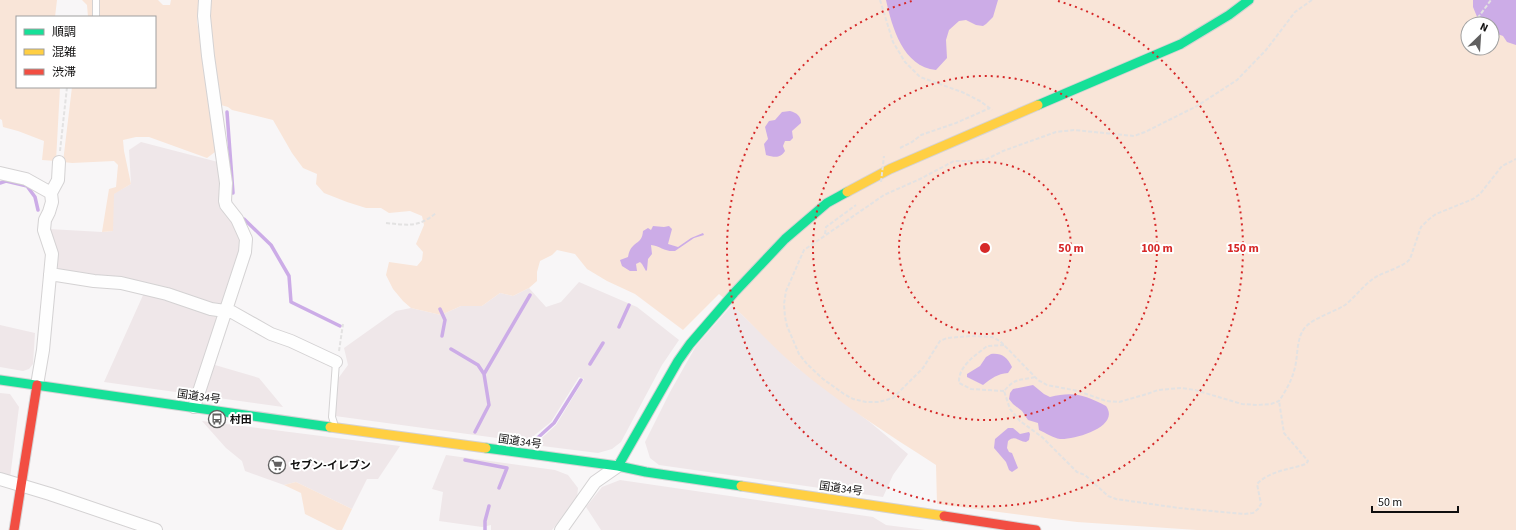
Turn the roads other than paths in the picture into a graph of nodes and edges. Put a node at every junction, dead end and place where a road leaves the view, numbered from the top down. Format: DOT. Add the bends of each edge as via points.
graph roads {
  1 [pos="96,0"];
  2 [pos="205,0"];
  3 [pos="1249,0"];
  4 [pos="96,16"];
  5 [pos="59,162"];
  6 [pos="0,174"];
  7 [pos="51,193"];
  8 [pos="50,274"];
  9 [pos="226,311"];
  10 [pos="336,362"];
  11 [pos="0,380"];
  12 [pos="37,386"];
  13 [pos="194,407"];
  14 [pos="336,428"];
  15 [pos="618,466"];
  16 [pos="0,479"];
  17 [pos="21,485"];
  18 [pos="14,530"];
  19 [pos="156,530"];
  20 [pos="561,530"];
  21 [pos="1036,530"];
  1 -- 4 [label="lane"];
  2 -- 9 [label="street" via="208,56 226,183 225,201 246,239"];
  3 -- 15 [label="main road" via="1181,44 890,169 826,203 785,239 690,344"];
  5 -- 7 [label="street" via="58,180"];
  6 -- 7 [label="street" via="26,179"];
  7 -- 8 [label="street" via="52,202 44,230 52,254"];
  8 -- 9 [label="street" via="94,281 121,282 211,309"];
  8 -- 12 [label="street"];
  9 -- 10 [label="street"];
  9 -- 13 [label="street"];
  10 -- 14 [label="lane" via="332,417"];
  11 -- 12 [label="main road, 国道34号"];
  12 -- 13 [label="main road, 国道34号"];
  12 -- 17 [label="main road"];
  13 -- 14 [label="main road, 国道34号"];
  14 -- 15 [label="main road, 国道34号"];
  15 -- 20 [label="street" via="595,482"];
  15 -- 21 [label="main road, 国道34号"];
  16 -- 17 [label="street"];
  17 -- 18 [label="main road"];
  17 -- 19 [label="street"];
}
